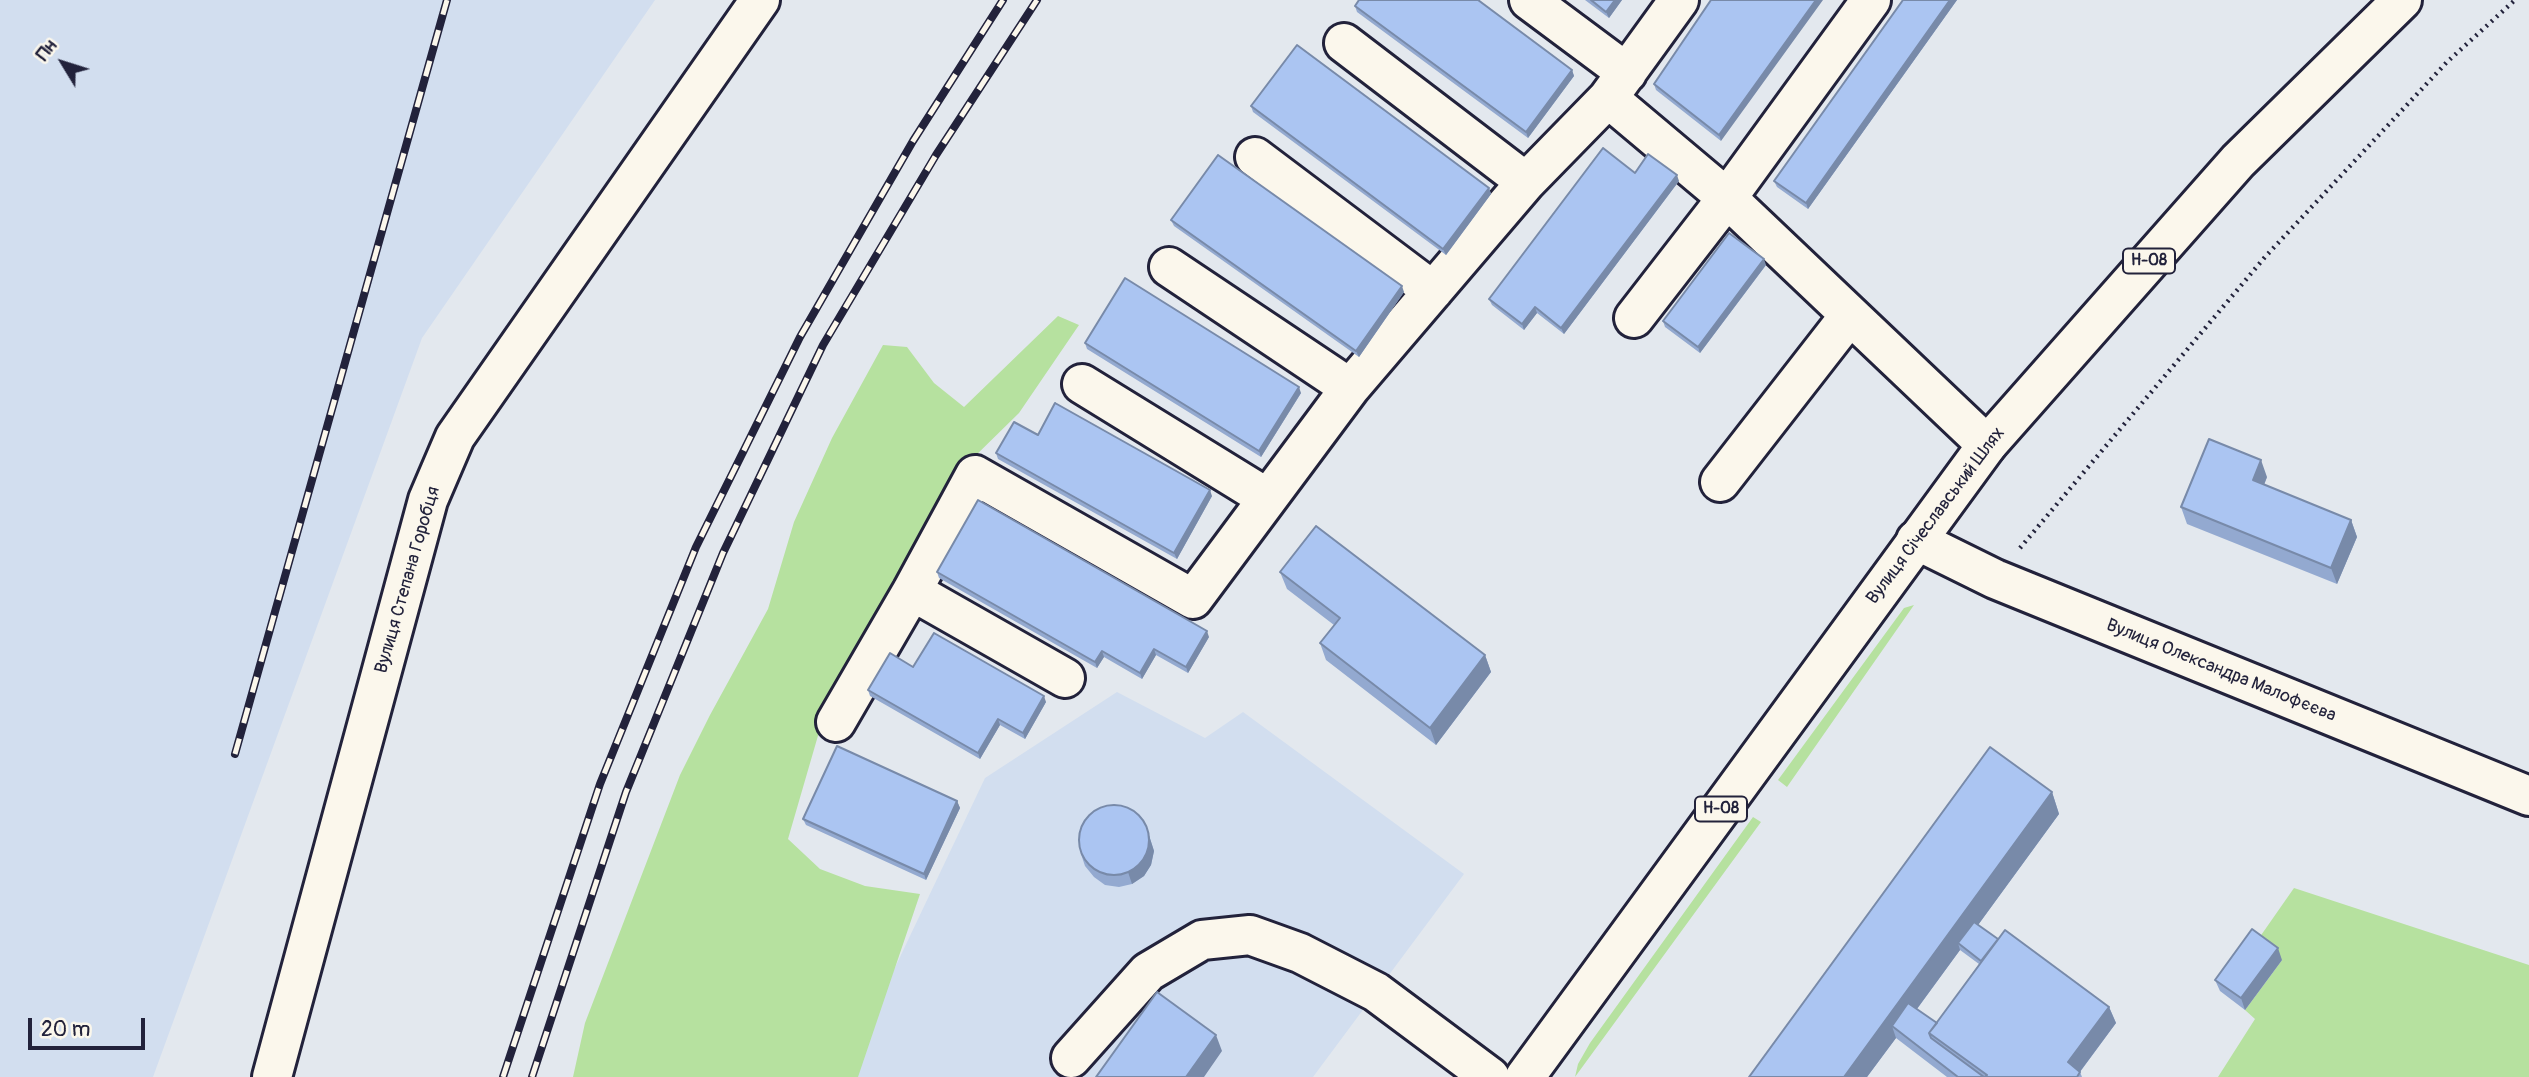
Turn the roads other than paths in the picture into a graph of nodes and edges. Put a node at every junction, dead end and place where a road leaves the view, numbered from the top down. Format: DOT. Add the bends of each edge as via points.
graph roads {
  1 [pos="760,0"];
  2 [pos="1530,0"];
  3 [pos="1679,0"];
  4 [pos="1871,0"];
  5 [pos="2402,0"];
  6 [pos="1344,43"];
  7 [pos="1618,85"];
  8 [pos="1255,157"];
  9 [pos="1526,182"];
  10 [pos="1727,198"];
  11 [pos="1169,267"];
  12 [pos="1433,291"];
  13 [pos="1850,315"];
  14 [pos="1634,318"];
  15 [pos="1082,384"];
  16 [pos="1350,388"];
  17 [pos="1987,445"];
  18 [pos="1720,482"];
  19 [pos="1267,498"];
  20 [pos="1916,540"];
  21 [pos="912,591"];
  22 [pos="1065,678"];
  23 [pos="836,722"];
  24 [pos="2529,796"];
  25 [pos="1071,1058"];
  26 [pos="272,1077"];
  27 [pos="1490,1077"];
  28 [pos="1525,1077"];
  1 -- 26 [label="street, Вулиця Степана Горобця" via="455,437 428,500"];
  2 -- 7 [label="street"];
  3 -- 7 [label="street"];
  4 -- 10 [label="street"];
  5 -- 17 [label="street, Вулиця Січеславський Шлях / Н-08" via="2238,160"];
  6 -- 9 [label="street"];
  7 -- 9 [label="street"];
  7 -- 10 [label="street"];
  8 -- 12 [label="street"];
  9 -- 12 [label="street"];
  10 -- 13 [label="street"];
  10 -- 14 [label="street"];
  11 -- 16 [label="street"];
  12 -- 16 [label="street"];
  13 -- 17 [label="street"];
  13 -- 18 [label="street"];
  15 -- 19 [label="street"];
  16 -- 19 [label="street"];
  17 -- 20 [label="street, Вулиця Січеславський Шлях / Н-08"];
  19 -- 21 [label="street" via="1192,599 975,475"];
  20 -- 24 [label="street, Вулиця Олександра Малофєєва" via="1995,579"];
  20 -- 28 [label="street, Вулиця Січеславський Шлях / Н-08"];
  21 -- 22 [label="street"];
  21 -- 23 [label="street"];
  25 -- 27 [label="street" via="1148,972 1202,940 1250,935 1300,953 1376,992"];
}
